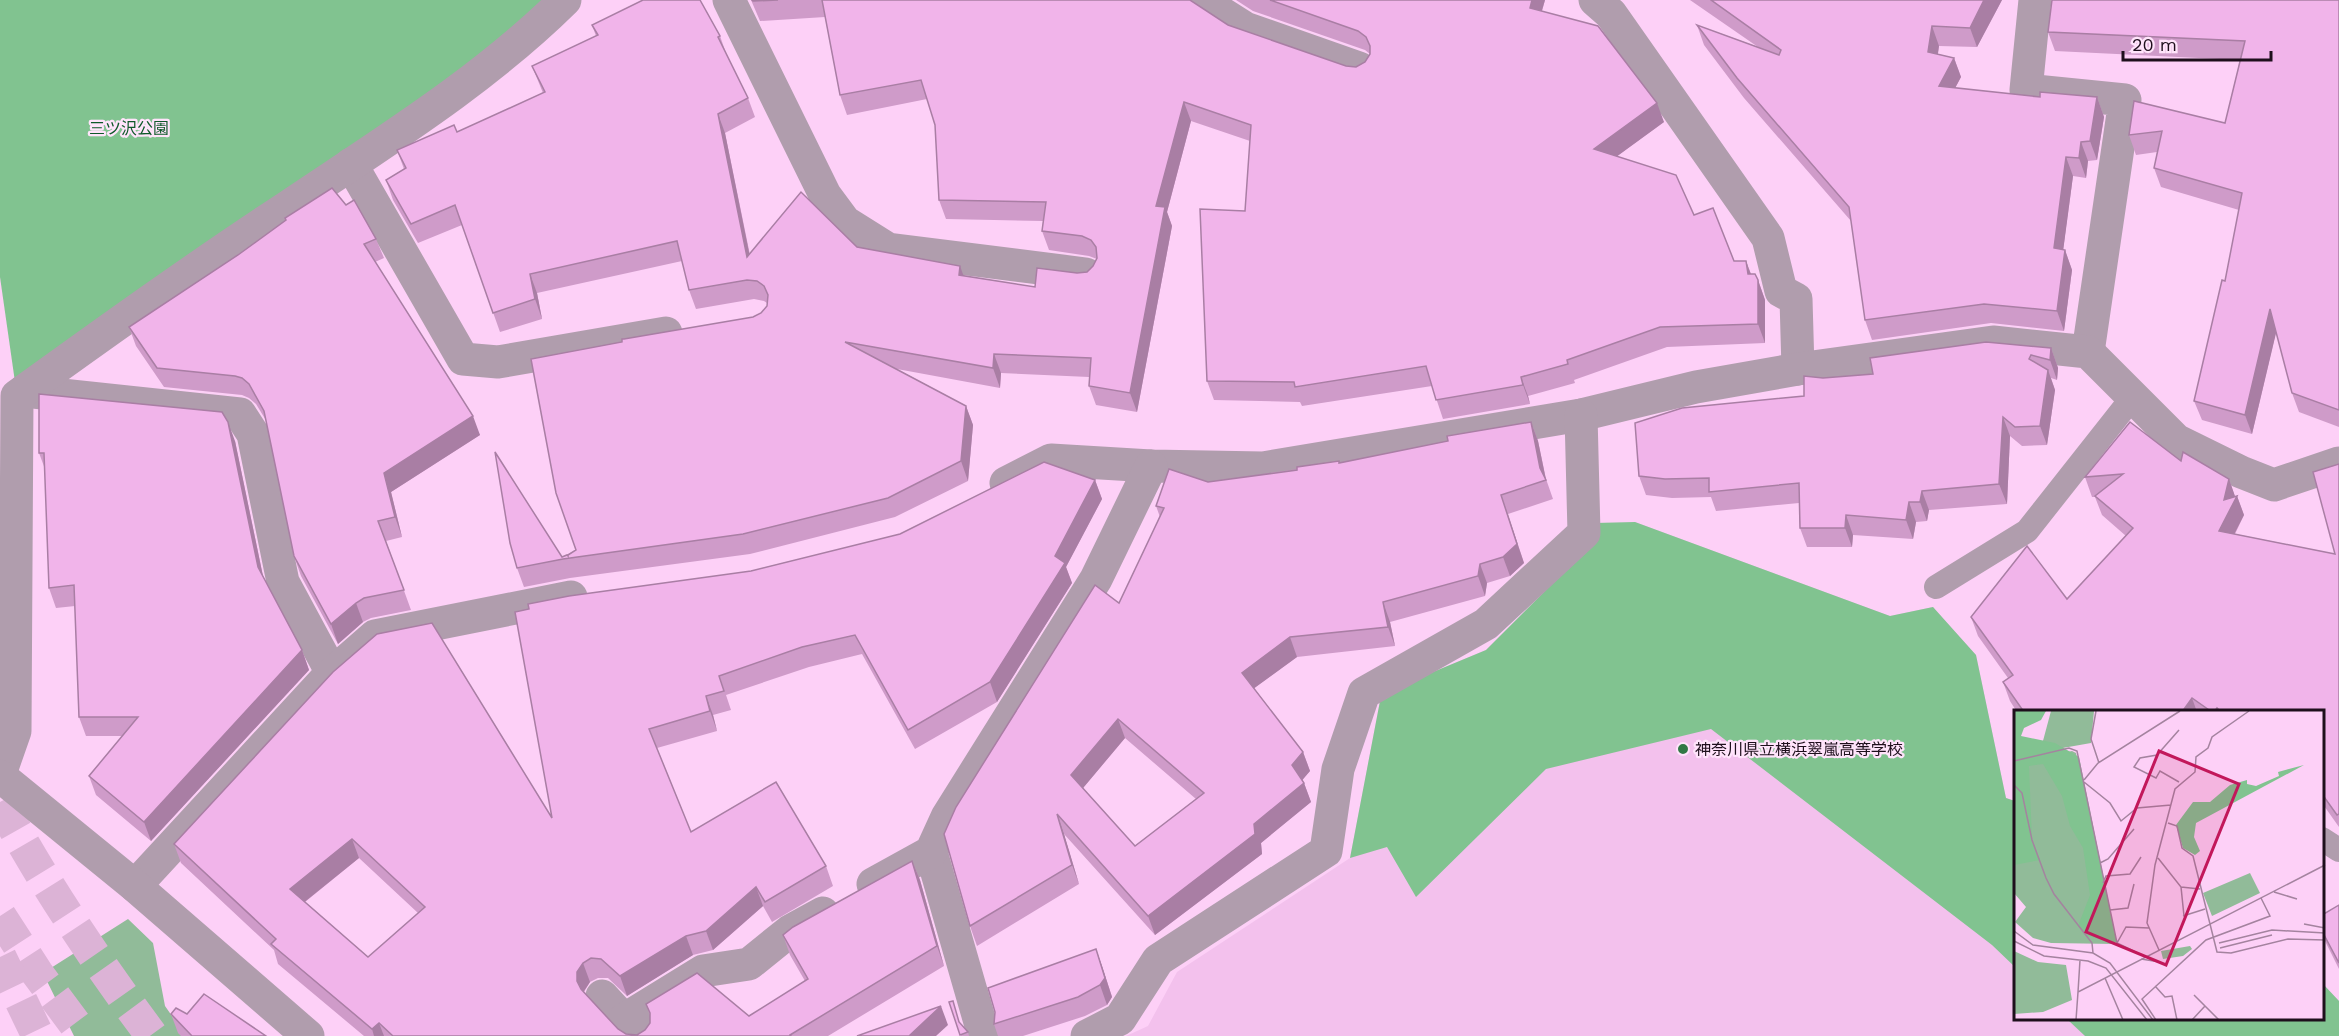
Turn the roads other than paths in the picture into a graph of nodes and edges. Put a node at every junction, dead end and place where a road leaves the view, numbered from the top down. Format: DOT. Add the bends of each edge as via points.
graph roads {
  1 [pos="565,0"];
  2 [pos="729,0"];
  3 [pos="1201,0"];
  4 [pos="1595,0"];
  5 [pos="2035,0"];
  6 [pos="1359,68"];
  7 [pos="351,164"];
  8 [pos="1086,274"];
  9 [pos="698,327"];
  10 [pos="2088,352"];
  11 [pos="1798,369"];
  12 [pos="24,391"];
  13 [pos="2132,398"];
  14 [pos="1581,415"];
  15 [pos="2339,463"];
  16 [pos="1151,466"];
  17 [pos="977,498"];
  18 [pos="1936,587"];
  19 [pos="596,594"];
  20 [pos="332,673"];
  21 [pos="0,775"];
  22 [pos="2324,840"];
  23 [pos="2339,850"];
  24 [pos="931,852"];
  25 [pos="135,886"];
  26 [pos="602,996"];
  27 [pos="632,1028"];
  28 [pos="308,1036"];
  29 [pos="984,1036"];
  30 [pos="1087,1036"];
  1 -- 7 [label="street" via="483,72"];
  2 -- 8 [label="street" via="825,195 845,222 888,249"];
  3 -- 6 [label="street" via="1245,28"];
  4 -- 11 [label="street" via="1611,14 1768,238 1781,291 1796,299"];
  5 -- 10 [label="street" via="2026,90 2126,100"];
  7 -- 9 [label="street" via="463,359 498,362"];
  7 -- 12 [label="street" via="185,274"];
  10 -- 11 [label="street" via="1993,342"];
  10 -- 13 [label="street"];
  11 -- 14 [label="street" via="1696,387"];
  12 -- 20 [label="street" via="240,414 253,434 283,582"];
  12 -- 21 [label="street" via="17,396 15,731"];
  13 -- 15 [label="street" via="2176,440 2274,485"];
  13 -- 18 [label="lane" via="2027,531"];
  14 -- 16 [label="street" via="1263,468"];
  14 -- 30 [label="street" via="1584,533 1486,624 1364,693 1338,769 1326,851 1158,960 1120,1019"];
  16 -- 17 [label="street" via="1051,460"];
  16 -- 24 [label="street" via="1096,579 958,798"];
  19 -- 20 [label="street" via="375,636"];
  20 -- 25 [label="street"];
  21 -- 25 [label="street"];
  22 -- 23 [label="lane"];
  24 -- 27 [label="street" via="790,931 749,964 703,971"];
  24 -- 29 [label="street"];
  25 -- 28 [label="street"];
  26 -- 27 [label="street"];
}
